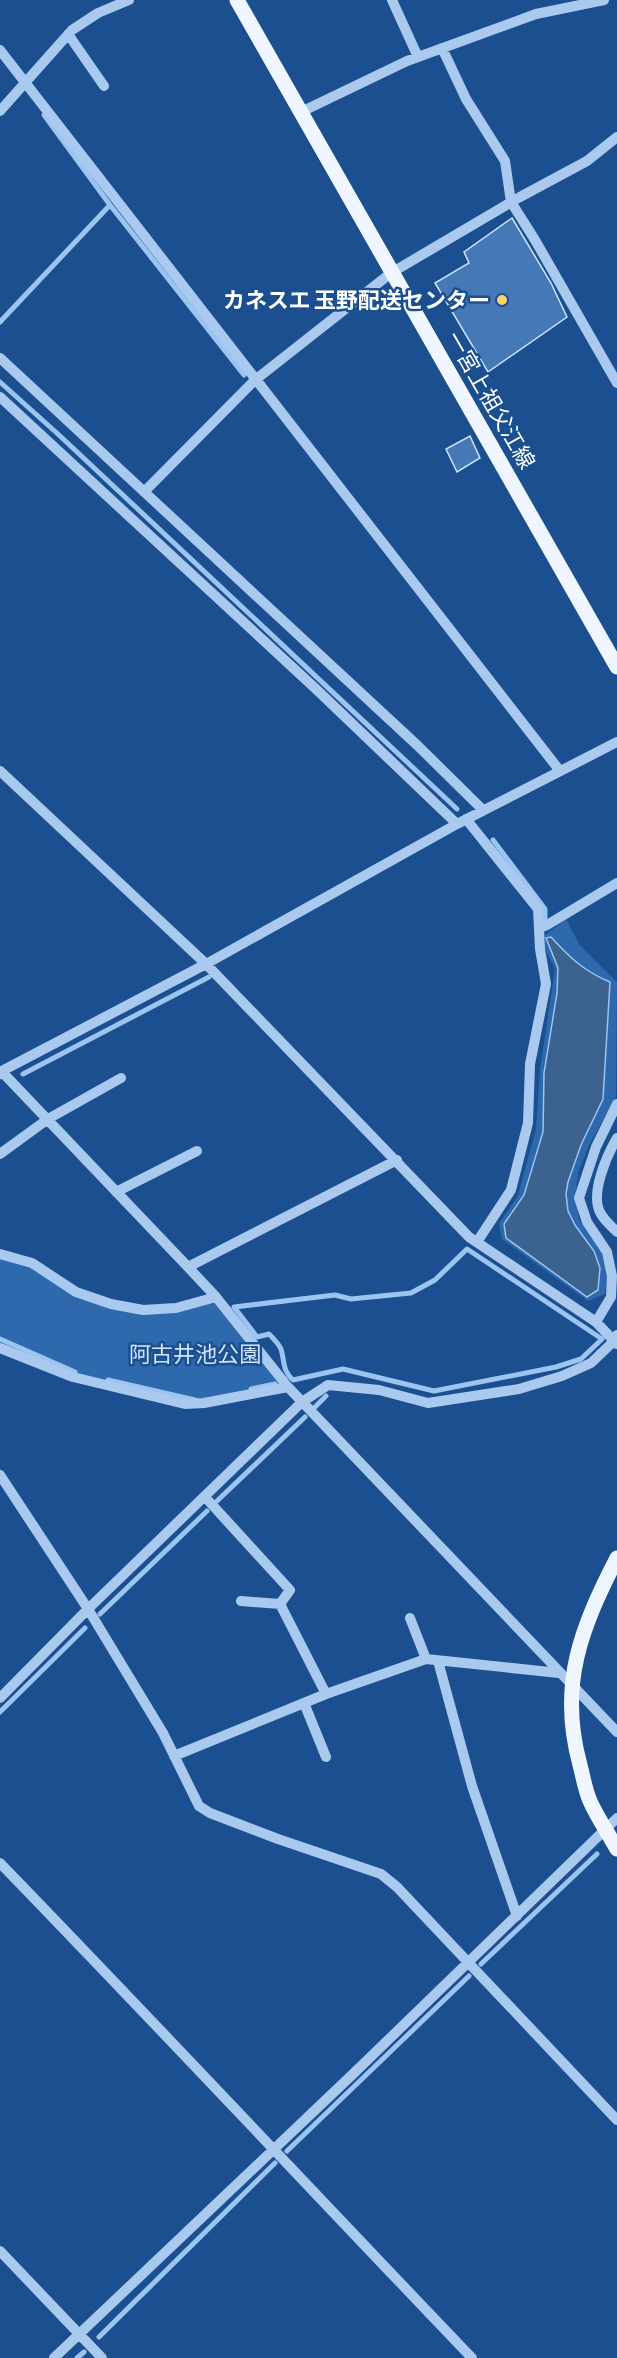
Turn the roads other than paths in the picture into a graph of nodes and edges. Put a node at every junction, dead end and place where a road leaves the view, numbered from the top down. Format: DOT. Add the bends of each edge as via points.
graph roads {
  1 [pos="129,0"];
  2 [pos="237,0"];
  3 [pos="392,0"];
  4 [pos="604,0"];
  5 [pos="68,34"];
  6 [pos="442,48"];
  7 [pos="0,50"];
  8 [pos="418,57"];
  9 [pos="26,84"];
  10 [pos="104,86"];
  11 [pos="0,111"];
  12 [pos="301,112"];
  13 [pos="617,137"];
  14 [pos="511,202"];
  15 [pos="391,273"];
  16 [pos="0,358"];
  17 [pos="255,380"];
  18 [pos="617,383"];
  19 [pos="0,397"];
  20 [pos="144,492"];
  21 [pos="617,667"];
  22 [pos="617,742"];
  23 [pos="0,771"];
  24 [pos="560,771"];
  25 [pos="483,810"];
  26 [pos="462,821"];
  27 [pos="617,883"];
  28 [pos="539,928"];
  29 [pos="206,964"];
  30 [pos="0,1073"];
  31 [pos="121,1078"];
  32 [pos="617,1104"];
  33 [pos="48,1119"];
  34 [pos="617,1137"];
  35 [pos="197,1151"];
  36 [pos="0,1154"];
  37 [pos="397,1160"];
  38 [pos="117,1192"];
  39 [pos="617,1232"];
  40 [pos="477,1242"];
  41 [pos="0,1254"];
  42 [pos="188,1268"];
  43 [pos="216,1298"];
  44 [pos="596,1322"];
  45 [pos="616,1340"];
  46 [pos="0,1348"];
  47 [pos="288,1387"];
  48 [pos="302,1402"];
  49 [pos="0,1475"];
  50 [pos="205,1497"];
  51 [pos="617,1557"];
  52 [pos="241,1601"];
  53 [pos="280,1604"];
  54 [pos="88,1609"];
  55 [pos="410,1618"];
  56 [pos="426,1659"];
  57 [pos="438,1660"];
  58 [pos="559,1673"];
  59 [pos="571,1686"];
  60 [pos="326,1694"];
  61 [pos="0,1698"];
  62 [pos="304,1703"];
  63 [pos="617,1732"];
  64 [pos="174,1756"];
  65 [pos="326,1757"];
  66 [pos="611,1824"];
  67 [pos="617,1849"];
  68 [pos="0,1863"];
  69 [pos="517,1916"];
  70 [pos="467,1964"];
  71 [pos="617,2120"];
  72 [pos="273,2150"];
  73 [pos="0,2251"];
  74 [pos="79,2334"];
  75 [pos="54,2358"];
  76 [pos="102,2358"];
  77 [pos="472,2358"];
  1 -- 5 [label="street" via="98,13"];
  2 -- 12 [label="main road, 一宮上祖父江線"];
  3 -- 8 [label="street"];
  4 -- 6 [label="street" via="536,15"];
  5 -- 9 [label="street"];
  5 -- 10 [label="street"];
  6 -- 8 [label="street"];
  6 -- 14 [label="street" via="466,99 504,161"];
  7 -- 9 [label="street"];
  8 -- 12 [label="street"];
  9 -- 11 [label="street"];
  9 -- 17 [label="street"];
  12 -- 15 [label="main road, 一宮上祖父江線"];
  13 -- 14 [label="street" via="587,161"];
  14 -- 15 [label="street"];
  14 -- 18 [label="street"];
  15 -- 17 [label="street"];
  15 -- 21 [label="main road, 一宮上祖父江線"];
  16 -- 20 [label="street"];
  17 -- 20 [label="street"];
  17 -- 24 [label="street"];
  19 -- 26 [label="street"];
  20 -- 25 [label="street"];
  22 -- 24 [label="street"];
  23 -- 29 [label="street"];
  24 -- 25 [label="street"];
  25 -- 26 [label="street"];
  26 -- 28 [label="street" via="538,909"];
  26 -- 29 [label="street"];
  27 -- 28 [label="street"];
  28 -- 40 [label="street" via="546,984 530,1064 528,1123 511,1190"];
  29 -- 30 [label="street"];
  29 -- 37 [label="street"];
  30 -- 33 [label="street"];
  31 -- 33 [label="street"];
  32 -- 44 [label="street" via="585,1174 579,1198 587,1222 607,1252 612,1276 610,1297"];
  33 -- 36 [label="street"];
  33 -- 38 [label="street"];
  34 -- 39 [label="street" via="605,1158 597,1188 599,1213"];
  35 -- 38 [label="street"];
  37 -- 40 [label="street"];
  37 -- 42 [label="street"];
  38 -- 42 [label="street"];
  40 -- 44 [label="street"];
  41 -- 43 [label="street" via="32,1263 76,1292 111,1304 143,1310 176,1308"];
  42 -- 43 [label="street"];
  43 -- 47 [label="street"];
  44 -- 45 [label="street"];
  45 -- 48 [label="street" via="591,1363 519,1389 428,1403 380,1390 328,1385"];
  46 -- 47 [label="street" via="73,1377 185,1404"];
  47 -- 48 [label="street"];
  48 -- 50 [label="street"];
  48 -- 58 [label="street"];
  49 -- 54 [label="street"];
  50 -- 53 [label="street" via="290,1590"];
  50 -- 54 [label="street"];
  51 -- 59 [label="main road" via="576,1652"];
  52 -- 53 [label="street"];
  53 -- 60 [label="street"];
  54 -- 61 [label="street"];
  54 -- 64 [label="street"];
  55 -- 56 [label="street"];
  56 -- 57 [label="street"];
  56 -- 60 [label="street"];
  57 -- 58 [label="street"];
  57 -- 69 [label="street" via="472,1786"];
  58 -- 59 [label="street"];
  59 -- 63 [label="street"];
  59 -- 66 [label="main road" via="575,1747 589,1800"];
  60 -- 62 [label="street"];
  62 -- 64 [label="street"];
  62 -- 65 [label="street"];
  64 -- 70 [label="street" via="200,1806 278,1839 381,1874"];
  66 -- 67 [label="main road"];
  66 -- 69 [label="street"];
  68 -- 72 [label="street"];
  69 -- 70 [label="street"];
  70 -- 71 [label="street"];
  70 -- 72 [label="street"];
  72 -- 74 [label="street"];
  72 -- 77 [label="street"];
  73 -- 74 [label="street"];
  74 -- 75 [label="street"];
  74 -- 76 [label="street"];
}
